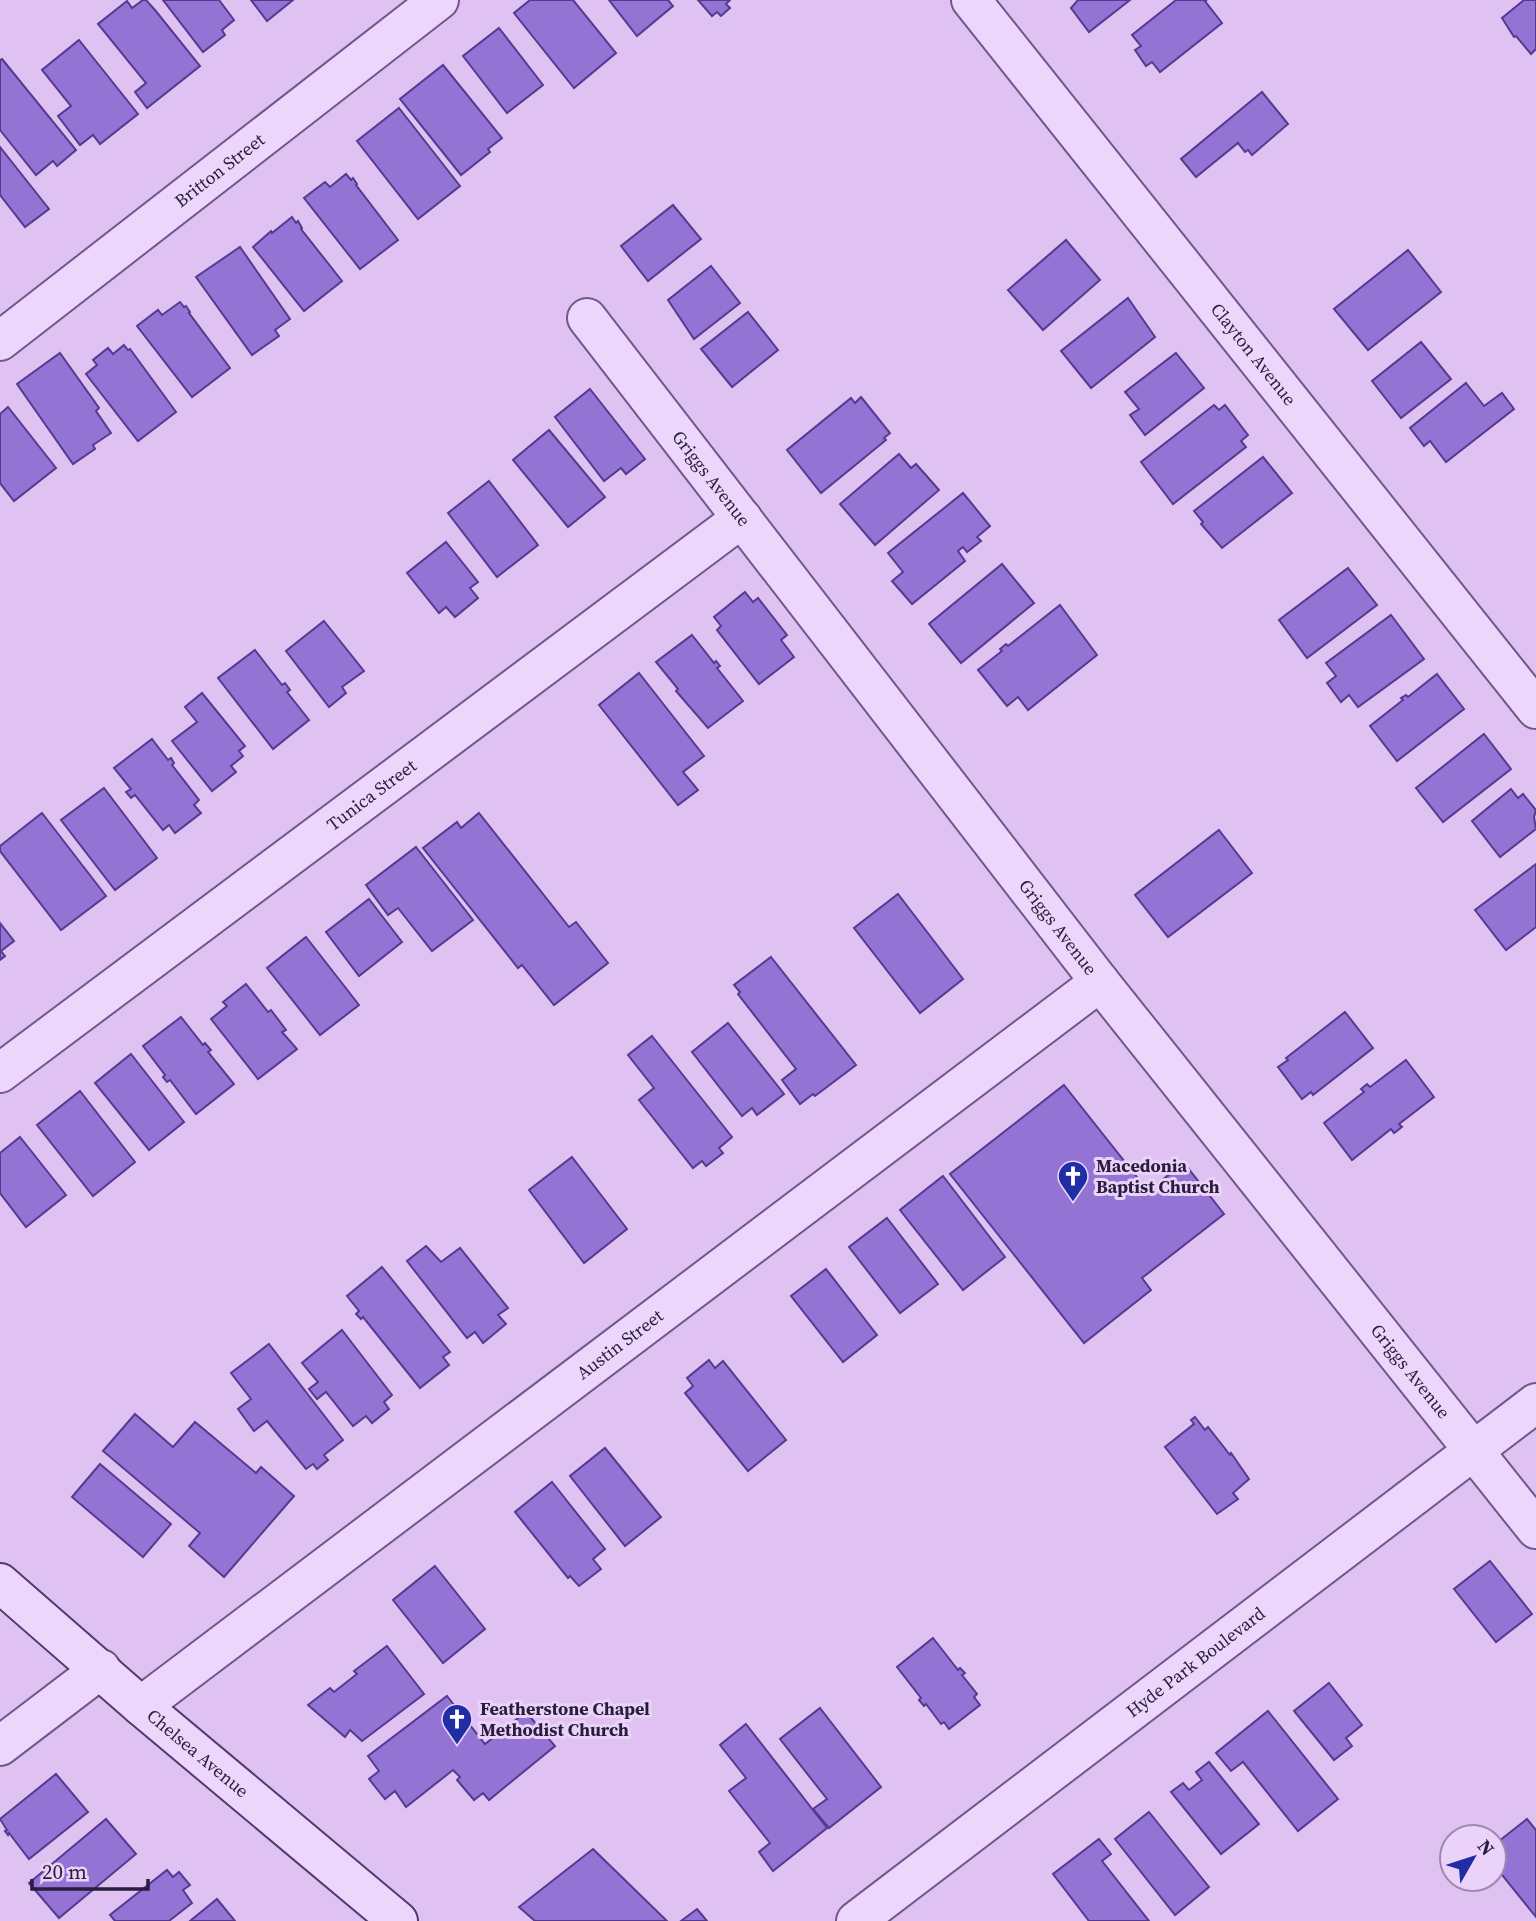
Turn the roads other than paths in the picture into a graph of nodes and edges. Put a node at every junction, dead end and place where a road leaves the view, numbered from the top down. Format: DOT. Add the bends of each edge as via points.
graph roads {
  1 [pos="439,0"];
  2 [pos="971,0"];
  3 [pos="587,318"];
  4 [pos="0,341"];
  5 [pos="741,518"];
  6 [pos="1536,709"];
  7 [pos="1100,982"];
  8 [pos="0,1073"];
  9 [pos="1536,1403"];
  10 [pos="1474,1449"];
  11 [pos="1536,1529"];
  12 [pos="0,1583"];
  13 [pos="101,1670"];
  14 [pos="141,1706"];
  15 [pos="0,1746"];
  16 [pos="398,1921"];
  17 [pos="856,1921"];
  1 -- 4 [label="street, Britton Street"];
  2 -- 6 [label="street, Clayton Avenue"];
  3 -- 5 [label="street, Griggs Avenue"];
  5 -- 7 [label="street, Griggs Avenue"];
  5 -- 8 [label="street, Tunica Street"];
  7 -- 10 [label="street, Griggs Avenue"];
  7 -- 14 [label="street, Austin Street"];
  9 -- 10 [label="street, Hyde Park Boulevard"];
  10 -- 11 [label="street, Griggs Avenue"];
  10 -- 17 [label="street, Hyde Park Boulevard"];
  12 -- 13 [label="street, Chelsea Avenue"];
  13 -- 14 [label="street, Chelsea Avenue"];
  13 -- 15 [label="street"];
  14 -- 16 [label="street, Chelsea Avenue"];
}
